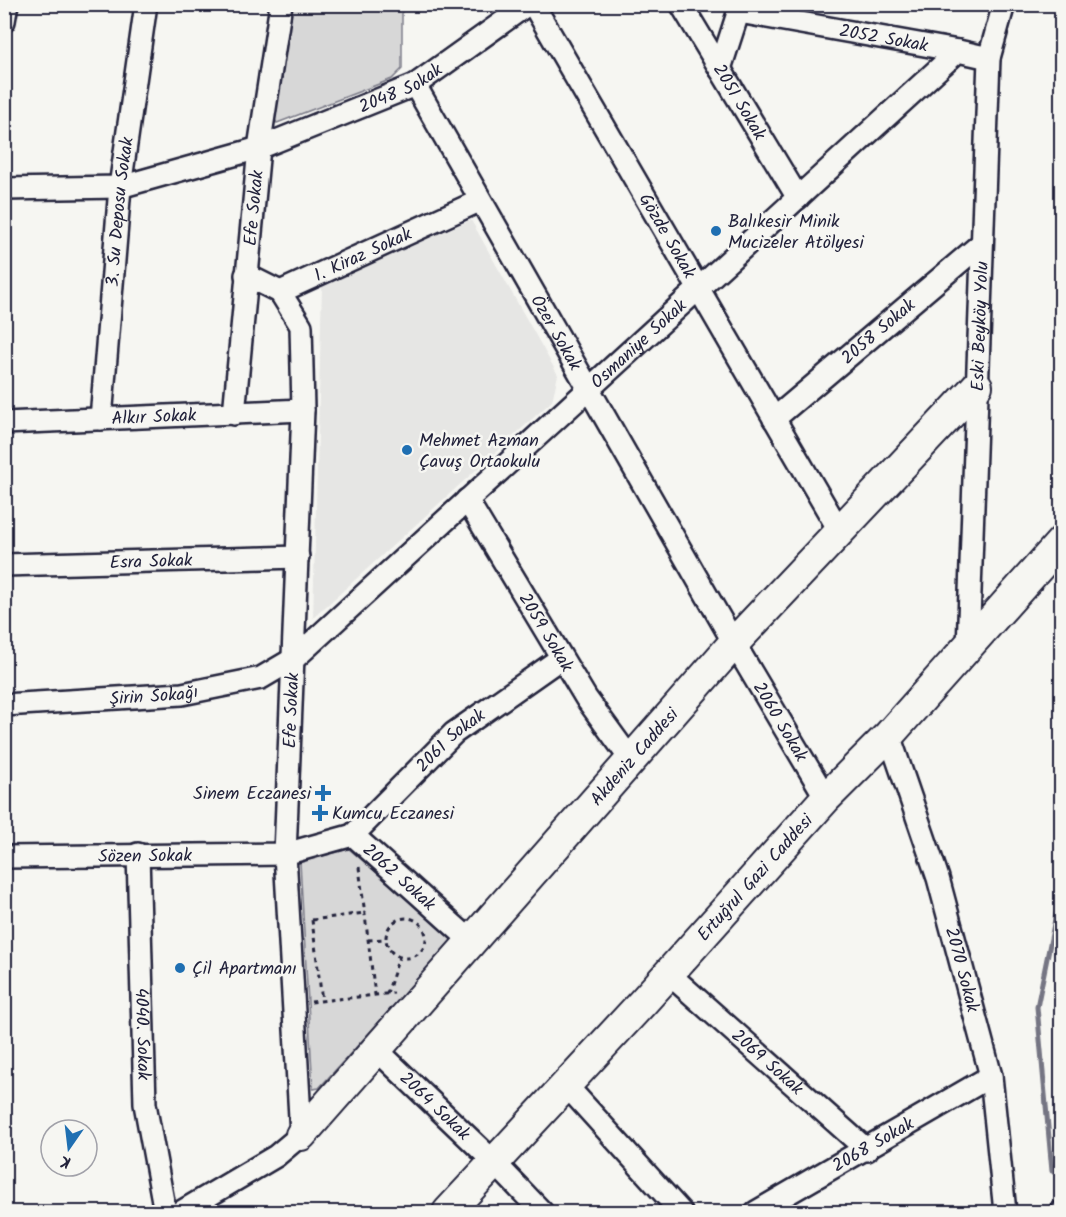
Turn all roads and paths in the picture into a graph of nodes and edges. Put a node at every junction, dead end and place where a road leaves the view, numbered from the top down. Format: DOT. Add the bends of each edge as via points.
graph roads {
  1 [pos="7,4"];
  2 [pos="146,4"];
  3 [pos="281,4"];
  4 [pos="531,4"];
  5 [pos="681,4"];
  6 [pos="1004,4"];
  7 [pos="740,8"];
  8 [pos="4,21"];
  9 [pos="958,51"];
  10 [pos="989,58"];
  11 [pos="720,69"];
  12 [pos="415,85"];
  13 [pos="260,148"];
  14 [pos="120,187"];
  15 [pos="4,189"];
  16 [pos="798,198"];
  17 [pos="479,201"];
  18 [pos="982,243"];
  19 [pos="246,275"];
  20 [pos="699,290"];
  21 [pos="280,292"];
  22 [pos="977,386"];
  23 [pos="590,388"];
  24 [pos="303,410"];
  25 [pos="234,414"];
  26 [pos="101,419"];
  27 [pos="774,419"];
  28 [pos="4,423"];
  29 [pos="467,500"];
  30 [pos="839,530"];
  31 [pos="1062,541"];
  32 [pos="298,557"];
  33 [pos="4,565"];
  34 [pos="734,643"];
  35 [pos="968,648"];
  36 [pos="295,658"];
  37 [pos="561,658"];
  38 [pos="4,705"];
  39 [pos="889,735"];
  40 [pos="631,760"];
  41 [pos="826,798"];
  42 [pos="353,835"];
  43 [pos="138,854"];
  44 [pos="285,854"];
  45 [pos="357,856"];
  46 [pos="4,857"];
  47 [pos="364,913"];
  48 [pos="312,920"];
  49 [pos="304,921"];
  50 [pos="386,939"];
  51 [pos="368,940"];
  52 [pos="471,941"];
  53 [pos="399,957"];
  54 [pos="669,974"];
  55 [pos="396,993"];
  56 [pos="387,994"];
  57 [pos="375,995"];
  58 [pos="322,1001"];
  59 [pos="309,1003"];
  60 [pos="375,1049"];
  61 [pos="991,1076"];
  62 [pos="566,1085"];
  63 [pos="301,1135"];
  64 [pos="867,1150"];
  65 [pos="494,1162"];
  66 [pos="165,1212"];
  67 [pos="181,1212"];
  68 [pos="448,1212"];
  69 [pos="542,1212"];
  70 [pos="681,1212"];
  71 [pos="756,1212"];
  72 [pos="1005,1212"];
  1 -- 8 [label="street"];
  2 -- 14 [label="street, 3. Su Deposu Sokak"];
  3 -- 13 [label="street, Efe Sokak"];
  4 -- 12 [label="street, 2048 Sokak"];
  4 -- 20 [label="street, Gözde Sokak"];
  5 -- 11 [label="street, 2051 Sokak"];
  6 -- 10 [label="street, Eski Beyköy Yolu"];
  7 -- 9 [label="street, 2052 Sokak"];
  7 -- 11 [label="street"];
  9 -- 10 [label="street"];
  9 -- 16 [label="street, Osmaniye Sokak"];
  10 -- 18 [label="street, Eski Beyköy Yolu"];
  11 -- 16 [label="street, 2051 Sokak"];
  12 -- 13 [label="street, 2048 Sokak"];
  12 -- 17 [label="street, Özer Sokak"];
  13 -- 14 [label="street, 2048 Sokak"];
  13 -- 19 [label="street, Efe Sokak"];
  14 -- 15 [label="street, 2048 Sokak"];
  14 -- 26 [label="street, 3. Su Deposu Sokak"];
  16 -- 20 [label="street, Osmaniye Sokak"];
  17 -- 21 [label="street, 1. Kiraz Sokak"];
  17 -- 23 [label="street, Özer Sokak"];
  18 -- 22 [label="street, Eski Beyköy Yolu"];
  18 -- 27 [label="street, 2058 Sokak"];
  19 -- 21 [label="street"];
  19 -- 25 [label="street, Efe Sokak"];
  20 -- 23 [label="street, Osmaniye Sokak"];
  20 -- 27 [label="street, Gözde Sokak"];
  21 -- 24 [label="street, Efe Sokak" via="301,326"];
  22 -- 30 [label="main road, Akdeniz Caddesi"];
  22 -- 35 [label="street, Eski Beyköy Yolu"];
  23 -- 29 [label="street, Osmaniye Sokak"];
  23 -- 34 [label="street, Özer Sokak"];
  24 -- 25 [label="street, Alkır Sokak"];
  24 -- 32 [label="street, Efe Sokak"];
  25 -- 26 [label="street, Alkır Sokak"];
  26 -- 28 [label="street, Alkır Sokak"];
  27 -- 30 [label="street, Gözde Sokak"];
  29 -- 36 [label="street, Osmaniye Sokak"];
  29 -- 37 [label="street, 2059 Sokak"];
  30 -- 34 [label="main road, Akdeniz Caddesi"];
  31 -- 35 [label="main road, Ertuğrul Gazi Caddesi"];
  32 -- 33 [label="street, Esra Sokak"];
  32 -- 36 [label="street, Efe Sokak"];
  34 -- 40 [label="main road, Akdeniz Caddesi"];
  34 -- 41 [label="street, 2060 Sokak"];
  35 -- 39 [label="main road, Ertuğrul Gazi Caddesi"];
  36 -- 38 [label="street, Şirin Sokağı" via="261,678 182,694"];
  36 -- 44 [label="street, Efe Sokak"];
  37 -- 40 [label="street, 2059 Sokak" via="597,716"];
  37 -- 42 [label="street, 2061 Sokak" via="453,733"];
  39 -- 41 [label="main road, Ertuğrul Gazi Caddesi"];
  39 -- 61 [label="street, 2070 Sokak" via="938,878"];
  40 -- 52 [label="main road, Akdeniz Caddesi"];
  41 -- 54 [label="main road, Ertuğrul Gazi Caddesi"];
  42 -- 44 [label="street, 2062 Sokak"];
  42 -- 52 [label="street, 2062 Sokak"];
  43 -- 44 [label="street, Sözen Sokak"];
  43 -- 46 [label="street, Sözen Sokak"];
  43 -- 66 [label="street, 4040. Sokak" via="145,1104"];
  44 -- 63 [label="street, Efe Sokak"];
  45 -- 47 [label="path"];
  47 -- 48 [label="path"];
  47 -- 51 [label="path"];
  48 -- 49 [label="path"];
  48 -- 58 [label="path"];
  50 -- 51 [label="path"];
  50 -- 53 [label="path" via="388,948"];
  50 -- 53 [label="path" via="388,928 399,919 412,918 422,925 427,938 423,950 412,957"];
  51 -- 57 [label="path"];
  52 -- 60 [label="main road, Akdeniz Caddesi"];
  53 -- 56 [label="path"];
  54 -- 62 [label="main road, Ertuğrul Gazi Caddesi"];
  54 -- 64 [label="street, 2069 Sokak"];
  55 -- 56 [label="path"];
  56 -- 57 [label="path"];
  57 -- 58 [label="path"];
  58 -- 59 [label="path"];
  60 -- 63 [label="main road, Akdeniz Caddesi"];
  60 -- 65 [label="street, 2064 Sokak"];
  61 -- 64 [label="street, 2068 Sokak"];
  61 -- 72 [label="street, 2070 Sokak"];
  62 -- 65 [label="main road, Ertuğrul Gazi Caddesi"];
  62 -- 70 [label="street"];
  63 -- 67 [label="street" via="276,1156"];
  64 -- 71 [label="street, 2068 Sokak"];
  65 -- 68 [label="main road, Ertuğrul Gazi Caddesi"];
  65 -- 69 [label="street, 2064 Sokak"];
}
